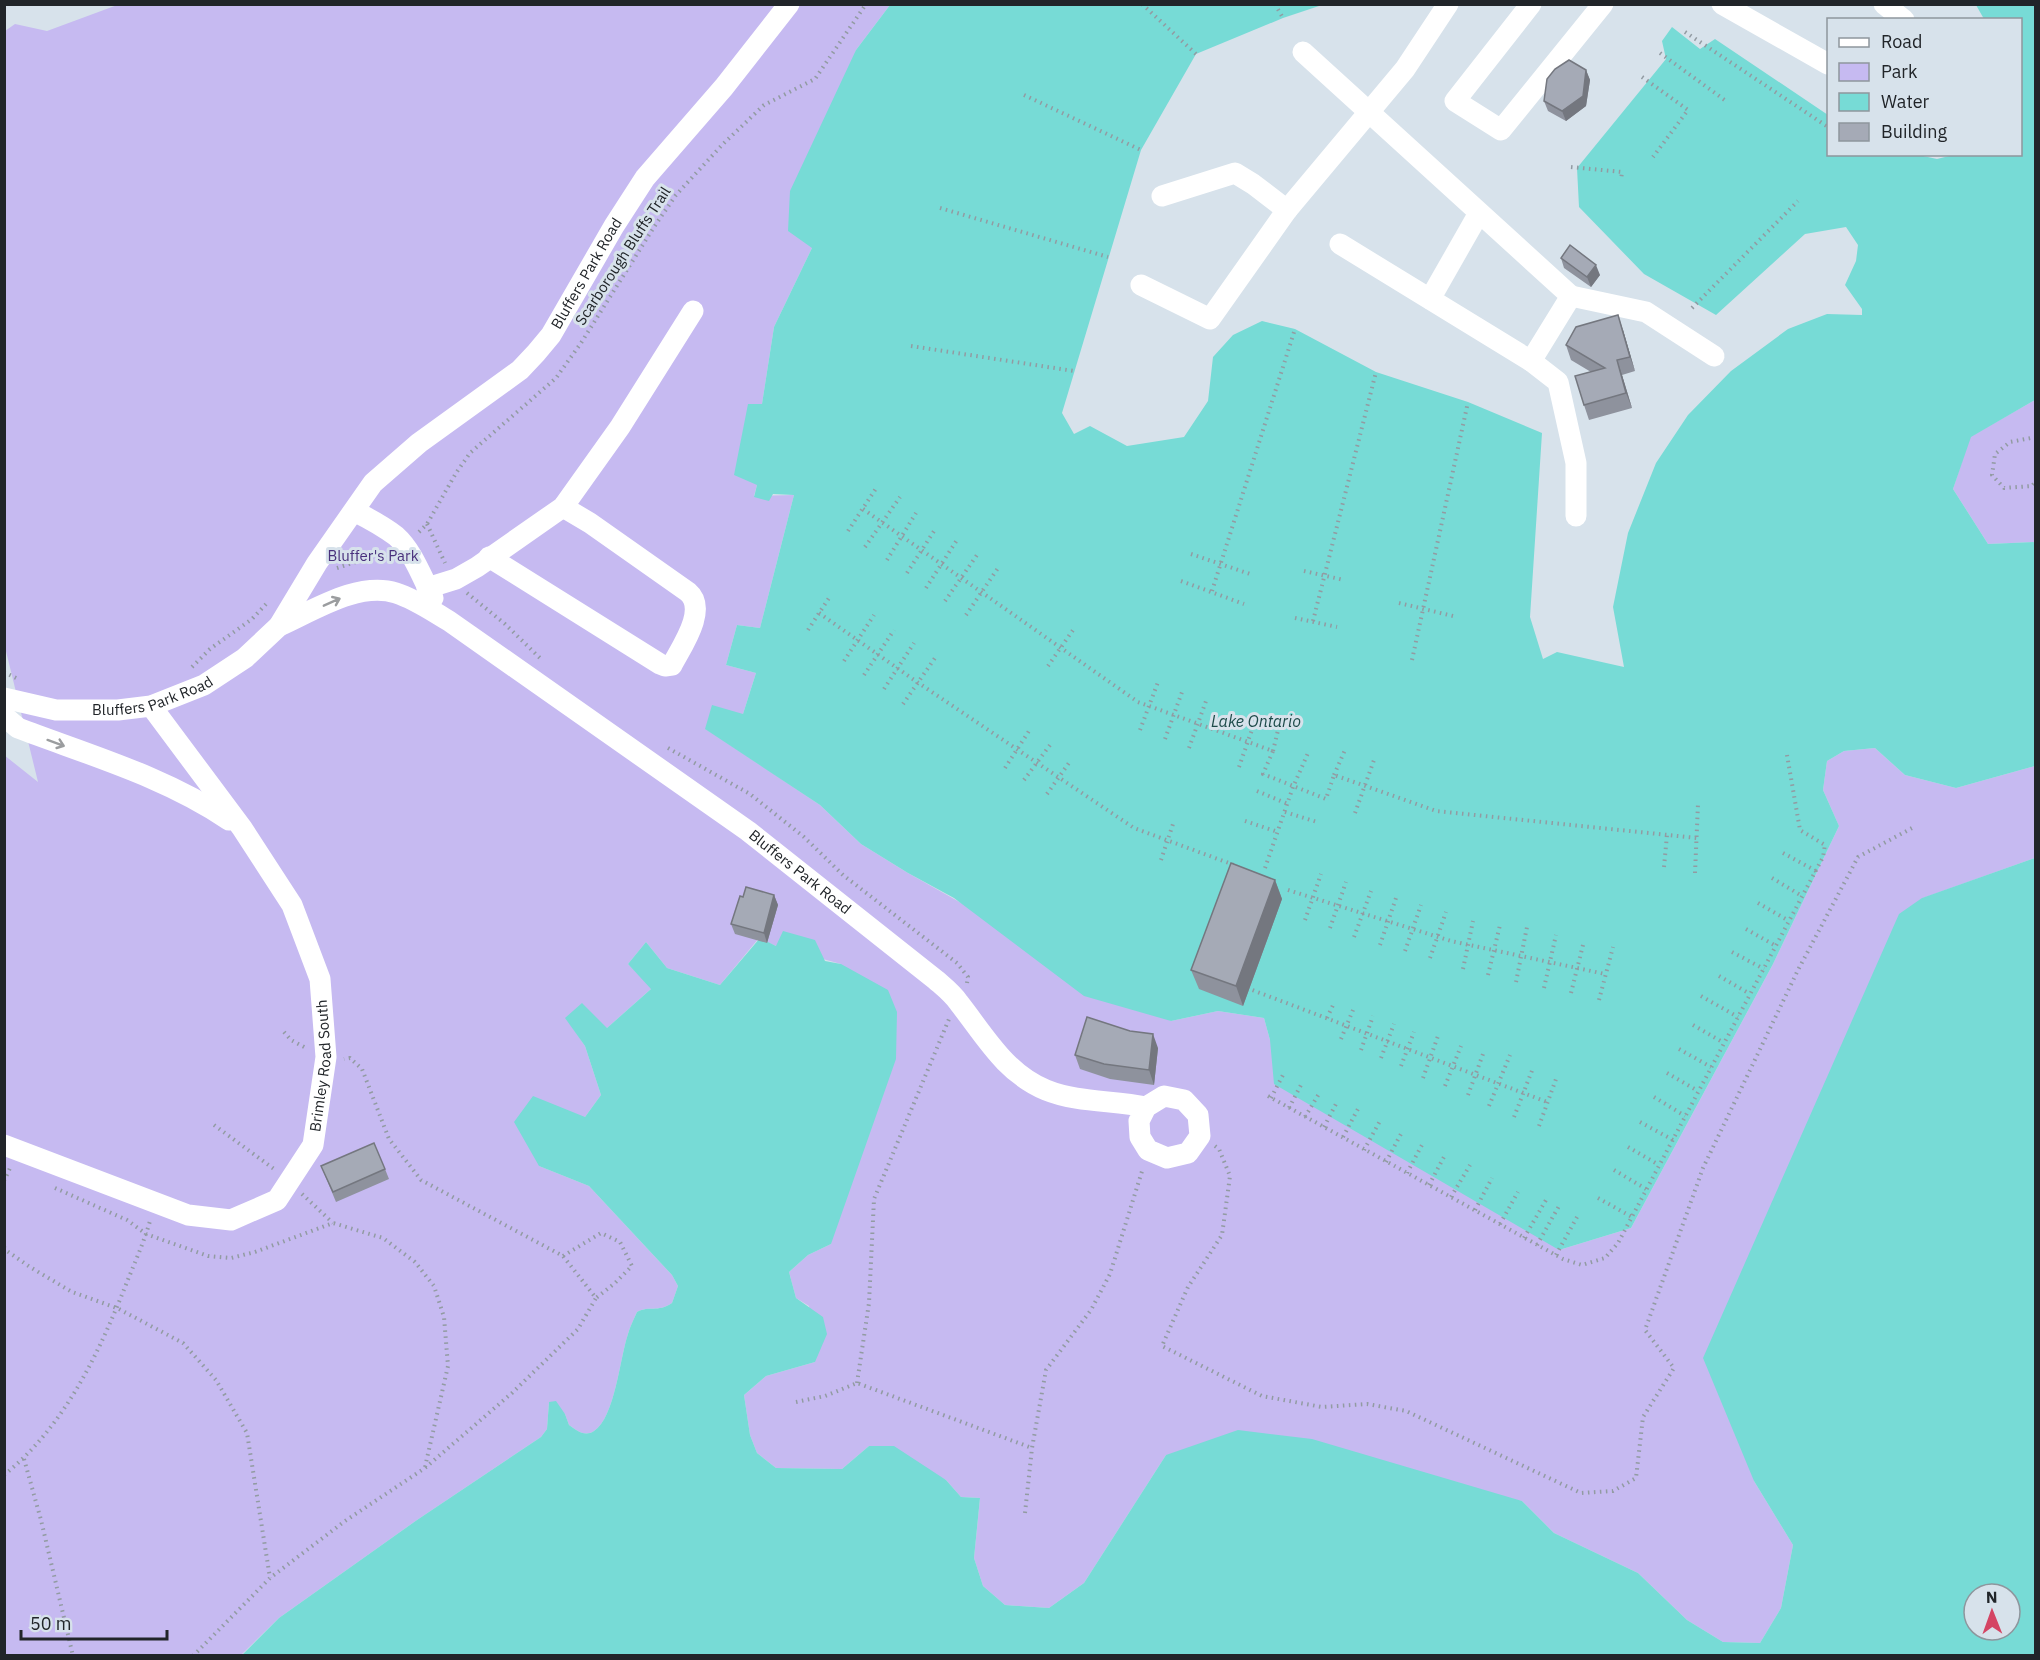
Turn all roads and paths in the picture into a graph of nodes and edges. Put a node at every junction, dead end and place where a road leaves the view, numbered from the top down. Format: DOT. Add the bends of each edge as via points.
graph roads {
  1 [pos="789,4"];
  2 [pos="866,4"];
  3 [pos="1142,4"];
  4 [pos="1275,4"];
  5 [pos="1448,4"];
  6 [pos="1531,4"];
  7 [pos="1603,4"];
  8 [pos="1722,4"];
  9 [pos="1884,4"];
  10 [pos="1283,18"];
  11 [pos="1902,18"];
  12 [pos="1685,32"];
  13 [pos="1303,52"];
  14 [pos="1660,52"];
  15 [pos="1196,54"];
  16 [pos="1827,63"];
  17 [pos="1642,77"];
  18 [pos="1024,95"];
  19 [pos="1726,101"];
  20 [pos="1370,112"];
  21 [pos="1827,126"];
  22 [pos="1141,150"];
  23 [pos="1653,157"];
  24 [pos="1571,167"];
  25 [pos="1621,180"];
  26 [pos="1162,196"];
  27 [pos="1798,201"];
  28 [pos="940,208"];
  29 [pos="1287,210"];
  30 [pos="1479,213"];
  31 [pos="1341,244"];
  32 [pos="1108,257"];
  33 [pos="1141,285"];
  34 [pos="1571,296"];
  35 [pos="1430,299"];
  36 [pos="1692,308"];
  37 [pos="693,311"];
  38 [pos="1295,329"];
  39 [pos="911,346"];
  40 [pos="1714,356"];
  41 [pos="1531,361"];
  42 [pos="1074,371"];
  43 [pos="1376,372"];
  44 [pos="1468,402"];
  45 [pos="2036,437"];
  46 [pos="2036,481"];
  47 [pos="877,487"];
  48 [pos="900,497"];
  49 [pos="563,507"];
  50 [pos="863,509"];
  51 [pos="354,511"];
  52 [pos="916,513"];
  53 [pos="1576,516"];
  54 [pos="882,523"];
  55 [pos="427,524"];
  56 [pos="936,528"];
  57 [pos="848,531"];
  58 [pos="414,536"];
  59 [pos="902,537"];
  60 [pos="957,540"];
  61 [pos="865,547"];
  62 [pos="921,550"];
  63 [pos="392,551"];
  64 [pos="1191,554"];
  65 [pos="977,555"];
  66 [pos="489,557"];
  67 [pos="887,560"];
  68 [pos="1221,563"];
  69 [pos="941,564"];
  70 [pos="330,567"];
  71 [pos="447,567"];
  72 [pos="998,568"];
  73 [pos="1304,571"];
  74 [pos="907,573"];
  75 [pos="1253,575"];
  76 [pos="1324,575"];
  77 [pos="961,578"];
  78 [pos="1344,580"];
  79 [pos="1180,581"];
  80 [pos="427,588"];
  81 [pos="926,588"];
  82 [pos="1212,591"];
  83 [pos="981,592"];
  84 [pos="831,595"];
  85 [pos="272,598"];
  86 [pos="945,601"];
  87 [pos="1399,603"];
  88 [pos="1244,604"];
  89 [pos="1422,609"];
  90 [pos="819,613"];
  91 [pos="874,615"];
  92 [pos="966,615"];
  93 [pos="1453,616"];
  94 [pos="1295,618"];
  95 [pos="449,621"];
  96 [pos="1312,621"];
  97 [pos="279,626"];
  98 [pos="1337,627"];
  99 [pos="808,630"];
  100 [pos="894,630"];
  101 [pos="1072,630"];
  102 [pos="857,640"];
  103 [pos="914,643"];
  104 [pos="1061,648"];
  105 [pos="877,654"];
  106 [pos="934,658"];
  107 [pos="1412,660"];
  108 [pos="844,662"];
  109 [pos="1048,666"];
  110 [pos="191,668"];
  111 [pos="897,669"];
  112 [pos="4,672"];
  113 [pos="864,675"];
  114 [pos="21,681"];
  115 [pos="917,682"];
  116 [pos="1158,682"];
  117 [pos="884,689"];
  118 [pos="1182,692"];
  119 [pos="4,698"];
  120 [pos="1206,701"];
  121 [pos="903,704"];
  122 [pos="151,706"];
  123 [pos="1148,706"];
  124 [pos="1174,715"];
  125 [pos="4,716"];
  126 [pos="1256,718"];
  127 [pos="1198,724"];
  128 [pos="1279,726"];
  129 [pos="1140,730"];
  130 [pos="1029,731"];
  131 [pos="1165,739"];
  132 [pos="1248,742"];
  133 [pos="1050,746"];
  134 [pos="1189,748"];
  135 [pos="1017,750"];
  136 [pos="1345,750"];
  137 [pos="1273,751"];
  138 [pos="1308,753"];
  139 [pos="1787,755"];
  140 [pos="1071,760"];
  141 [pos="1374,760"];
  142 [pos="1037,763"];
  143 [pos="1239,767"];
  144 [pos="1005,768"];
  145 [pos="1334,775"];
  146 [pos="1059,778"];
  147 [pos="1024,780"];
  148 [pos="1364,785"];
  149 [pos="1293,787"];
  150 [pos="1257,791"];
  151 [pos="1047,794"];
  152 [pos="1288,804"];
  153 [pos="1698,804"];
  154 [pos="1285,812"];
  155 [pos="1355,813"];
  156 [pos="1174,821"];
  157 [pos="1245,821"];
  158 [pos="1317,822"];
  159 [pos="1914,827"];
  160 [pos="242,828"];
  161 [pos="1278,832"];
  162 [pos="1667,836"];
  163 [pos="1696,838"];
  164 [pos="1167,840"];
  165 [pos="1783,853"];
  166 [pos="1161,860"];
  167 [pos="1234,865"];
  168 [pos="1664,867"];
  169 [pos="1265,868"];
  170 [pos="1815,871"];
  171 [pos="1695,873"];
  172 [pos="1321,874"];
  173 [pos="1772,878"];
  174 [pos="1346,882"];
  175 [pos="1288,890"];
  176 [pos="1371,891"];
  177 [pos="1802,896"];
  178 [pos="1312,898"];
  179 [pos="1396,898"];
  180 [pos="1758,903"];
  181 [pos="1421,905"];
  182 [pos="1337,906"];
  183 [pos="1446,912"];
  184 [pos="1362,914"];
  185 [pos="1305,920"];
  186 [pos="1473,921"];
  187 [pos="1789,921"];
  188 [pos="1388,922"];
  189 [pos="1500,925"];
  190 [pos="1527,927"];
  191 [pos="1330,928"];
  192 [pos="1412,929"];
  193 [pos="1746,929"];
  194 [pos="1556,935"];
  195 [pos="1354,937"];
  196 [pos="1436,937"];
  197 [pos="1584,941"];
  198 [pos="1467,944"];
  199 [pos="1380,945"];
  200 [pos="1776,946"];
  201 [pos="1613,947"];
  202 [pos="1493,950"];
  203 [pos="1405,951"];
  204 [pos="1732,951"];
  205 [pos="1522,956"];
  206 [pos="1430,958"];
  207 [pos="1549,962"];
  208 [pos="1578,967"];
  209 [pos="1463,969"];
  210 [pos="1764,969"];
  211 [pos="1605,974"];
  212 [pos="1488,975"];
  213 [pos="1719,976"];
  214 [pos="1516,982"];
  215 [pos="1244,987"];
  216 [pos="1544,988"];
  217 [pos="1571,993"];
  218 [pos="1750,994"];
  219 [pos="1701,996"];
  220 [pos="1599,1000"];
  221 [pos="1334,1003"];
  222 [pos="1353,1010"];
  223 [pos="951,1012"];
  224 [pos="1373,1016"];
  225 [pos="1738,1017"];
  226 [pos="1327,1018"];
  227 [pos="1394,1024"];
  228 [pos="1694,1025"];
  229 [pos="1346,1026"];
  230 [pos="284,1032"];
  231 [pos="1414,1032"];
  232 [pos="1367,1033"];
  233 [pos="1438,1036"];
  234 [pos="1341,1040"];
  235 [pos="1387,1041"];
  236 [pos="1724,1043"];
  237 [pos="1461,1046"];
  238 [pos="1407,1049"];
  239 [pos="1679,1049"];
  240 [pos="1361,1050"];
  241 [pos="313,1051"];
  242 [pos="1483,1054"];
  243 [pos="1510,1054"];
  244 [pos="1381,1058"];
  245 [pos="1431,1058"];
  246 [pos="334,1060"];
  247 [pos="1401,1066"];
  248 [pos="1453,1066"];
  249 [pos="1711,1067"];
  250 [pos="1533,1068"];
  251 [pos="1284,1073"];
  252 [pos="1667,1073"];
  253 [pos="1476,1075"];
  254 [pos="1423,1078"];
  255 [pos="1556,1079"];
  256 [pos="1302,1083"];
  257 [pos="1498,1084"];
  258 [pos="1445,1086"];
  259 [pos="1698,1091"];
  260 [pos="1320,1092"];
  261 [pos="1522,1093"];
  262 [pos="1468,1095"];
  263 [pos="1654,1097"];
  264 [pos="1337,1102"];
  265 [pos="1547,1102"];
  266 [pos="1489,1106"];
  267 [pos="1146,1107"];
  268 [pos="1359,1107"];
  269 [pos="1288,1108"];
  270 [pos="1685,1116"];
  271 [pos="1305,1117"];
  272 [pos="1514,1117"];
  273 [pos="1382,1119"];
  274 [pos="1640,1122"];
  275 [pos="214,1125"];
  276 [pos="1539,1126"];
  277 [pos="1324,1127"];
  278 [pos="1402,1132"];
  279 [pos="1200,1136"];
  280 [pos="1342,1137"];
  281 [pos="1673,1140"];
  282 [pos="1424,1143"];
  283 [pos="4,1145"];
  284 [pos="1628,1146"];
  285 [pos="1364,1149"];
  286 [pos="1148,1150"];
  287 [pos="1445,1155"];
  288 [pos="1386,1162"];
  289 [pos="1470,1165"];
  290 [pos="1659,1165"];
  291 [pos="10,1168"];
  292 [pos="276,1170"];
  293 [pos="1614,1170"];
  294 [pos="21,1172"];
  295 [pos="1407,1173"];
  296 [pos="1492,1178"];
  297 [pos="1429,1185"];
  298 [pos="296,1186"];
  299 [pos="53,1187"];
  300 [pos="1646,1189"];
  301 [pos="1518,1192"];
  302 [pos="1452,1197"];
  303 [pos="1598,1198"];
  304 [pos="1546,1200"];
  305 [pos="156,1201"];
  306 [pos="1559,1206"];
  307 [pos="1475,1210"];
  308 [pos="1577,1217"];
  309 [pos="1632,1217"];
  310 [pos="333,1222"];
  311 [pos="1500,1224"];
  312 [pos="146,1234"];
  313 [pos="1524,1238"];
  314 [pos="1537,1245"];
  315 [pos="4,1247"];
  316 [pos="1556,1255"];
  317 [pos="563,1256"];
  318 [pos="596,1298"];
  319 [pos="117,1308"];
  320 [pos="856,1383"];
  321 [pos="796,1402"];
  322 [pos="1032,1448"];
  323 [pos="24,1460"];
  324 [pos="425,1468"];
  325 [pos="4,1475"];
  326 [pos="1025,1513"];
  327 [pos="270,1578"];
  328 [pos="73,1656"];
  329 [pos="193,1656"];
  1 -- 51 [label="street, Bluffers Park Road" via="645,178 536,353 520,370 394,462"];
  2 -- 55 [label="path, Scarborough Bluffs Trail" via="815,79 764,105 676,195 556,378 470,453"];
  3 -- 15 [label="path"];
  4 -- 10 [label="path"];
  5 -- 20 [label="street" via="1405,69"];
  6 -- 7 [label="street" via="1455,100 1501,130"];
  8 -- 16 [label="street"];
  9 -- 11 [label="street"];
  12 -- 21 [label="path"];
  13 -- 20 [label="street"];
  14 -- 19 [label="path"];
  17 -- 23 [label="path" via="1688,110"];
  18 -- 22 [label="path"];
  20 -- 29 [label="street"];
  20 -- 30 [label="street"];
  24 -- 25 [label="path" via="1622,172"];
  26 -- 29 [label="street" via="1235,173"];
  27 -- 36 [label="path"];
  28 -- 32 [label="path"];
  29 -- 33 [label="street" via="1210,319"];
  30 -- 34 [label="street"];
  30 -- 35 [label="street"];
  31 -- 35 [label="street"];
  34 -- 40 [label="street" via="1646,312"];
  34 -- 41 [label="street"];
  35 -- 41 [label="street"];
  37 -- 49 [label="street" via="620,428"];
  38 -- 68 [label="path"];
  39 -- 42 [label="path"];
  41 -- 53 [label="street" via="1558,382 1576,463"];
  43 -- 76 [label="path"];
  44 -- 89 [label="path"];
  45 -- 46 [label="path" via="2010,442 1995,454 1992,475 2004,488 2032,486"];
  47 -- 50 [label="path"];
  48 -- 54 [label="path"];
  49 -- 66 [label="street"];
  49 -- 66 [label="street" via="694,598 696,614 672,665 660,664"];
  50 -- 54 [label="path"];
  50 -- 57 [label="path"];
  51 -- 80 [label="street, Bluffers Park Road" via="395,536"];
  51 -- 97 [label="street, Bluffers Park Road"];
  52 -- 59 [label="path"];
  54 -- 59 [label="path"];
  54 -- 61 [label="path"];
  55 -- 58 [label="path, Scarborough Bluffs Trail"];
  55 -- 71 [label="path"];
  56 -- 62 [label="path"];
  59 -- 62 [label="path"];
  59 -- 67 [label="path"];
  60 -- 69 [label="path"];
  62 -- 69 [label="path"];
  62 -- 74 [label="path"];
  63 -- 70 [label="path" via="350,565"];
  64 -- 68 [label="path"];
  65 -- 77 [label="path"];
  66 -- 80 [label="street" via="456,579"];
  68 -- 75 [label="path"];
  68 -- 82 [label="path"];
  69 -- 77 [label="path"];
  69 -- 81 [label="path"];
  72 -- 83 [label="path"];
  73 -- 76 [label="path"];
  76 -- 78 [label="path"];
  76 -- 96 [label="path"];
  77 -- 83 [label="path"];
  77 -- 86 [label="path"];
  79 -- 82 [label="path"];
  80 -- 95 [label="street, Bluffers Park Road"];
  82 -- 88 [label="path"];
  83 -- 92 [label="path"];
  83 -- 104 [label="path"];
  84 -- 90 [label="path"];
  85 -- 110 [label="path"];
  87 -- 89 [label="path"];
  89 -- 93 [label="path"];
  89 -- 107 [label="path"];
  90 -- 99 [label="path"];
  90 -- 102 [label="path"];
  91 -- 102 [label="path"];
  94 -- 96 [label="path"];
  97 -- 95 [label="street, Bluffers Park Road, one-way" via="349,594 371,589 398,593"];
  95 -- 267 [label="street, Bluffers Park Road" via="758,838 936,980 958,1000 1006,1064 1028,1080 1075,1098"];
  96 -- 98 [label="path"];
  97 -- 122 [label="street, Bluffers Park Road" via="245,658 210,682"];
  100 -- 105 [label="path"];
  101 -- 104 [label="path"];
  102 -- 105 [label="path"];
  102 -- 108 [label="path"];
  103 -- 111 [label="path"];
  104 -- 109 [label="path"];
  104 -- 123 [label="path"];
  105 -- 111 [label="path"];
  105 -- 113 [label="path"];
  106 -- 115 [label="path"];
  111 -- 115 [label="path"];
  111 -- 117 [label="path"];
  112 -- 114 [label="path"];
  115 -- 121 [label="path"];
  115 -- 135 [label="path"];
  116 -- 123 [label="path"];
  118 -- 124 [label="path"];
  119 -- 122 [label="street, Bluffers Park Road" via="56,710"];
  120 -- 127 [label="path"];
  122 -- 160 [label="street, Brimley Road South"];
  123 -- 124 [label="path"];
  123 -- 129 [label="path"];
  124 -- 127 [label="path"];
  124 -- 131 [label="path"];
  125 -- 160 [label="street, Brimley Road South, one-way" via="18,728 201,801"];
  126 -- 132 [label="path"];
  127 -- 132 [label="path"];
  127 -- 134 [label="path"];
  128 -- 137 [label="path"];
  130 -- 135 [label="path"];
  132 -- 137 [label="path"];
  132 -- 143 [label="path"];
  133 -- 142 [label="path"];
  135 -- 142 [label="path"];
  135 -- 144 [label="path"];
  136 -- 145 [label="path"];
  137 -- 149 [label="path" via="1263,774"];
  138 -- 149 [label="path"];
  139 -- 170 [label="path" via="1800,830 1825,845"];
  140 -- 146 [label="path"];
  141 -- 148 [label="path"];
  142 -- 146 [label="path"];
  142 -- 147 [label="path"];
  145 -- 148 [label="path"];
  145 -- 149 [label="path" via="1326,799"];
  146 -- 151 [label="path"];
  146 -- 164 [label="path" via="1134,828"];
  148 -- 155 [label="path"];
  148 -- 162 [label="path" via="1436,811"];
  149 -- 152 [label="path"];
  150 -- 152 [label="path"];
  152 -- 154 [label="path"];
  153 -- 163 [label="path"];
  154 -- 158 [label="path"];
  154 -- 161 [label="path"];
  156 -- 164 [label="path"];
  157 -- 161 [label="path"];
  159 -- 279 [label="path" via="1858,857 1798,970 1703,1168 1645,1330 1674,1368 1643,1417 1636,1478 1613,1491 1581,1493 1406,1412 1367,1404 1322,1407 1262,1396 1162,1346 1188,1287 1222,1235 1230,1176 1219,1149"];
  160 -- 305 [label="street, Brimley Road South" via="292,905 321,979 326,1057 313,1145 277,1200 231,1220 188,1215"];
  161 -- 169 [label="path"];
  162 -- 163 [label="path"];
  162 -- 168 [label="path"];
  163 -- 171 [label="path"];
  164 -- 166 [label="path"];
  164 -- 167 [label="path"];
  165 -- 170 [label="path"];
  170 -- 177 [label="path"];
  172 -- 178 [label="path"];
  173 -- 177 [label="path"];
  174 -- 182 [label="path"];
  175 -- 178 [label="path"];
  176 -- 184 [label="path"];
  177 -- 187 [label="path"];
  178 -- 182 [label="path"];
  178 -- 185 [label="path"];
  179 -- 188 [label="path"];
  180 -- 187 [label="path"];
  181 -- 192 [label="path"];
  182 -- 184 [label="path"];
  182 -- 191 [label="path"];
  183 -- 196 [label="path"];
  184 -- 188 [label="path"];
  184 -- 195 [label="path"];
  186 -- 198 [label="path"];
  187 -- 200 [label="path"];
  188 -- 192 [label="path"];
  188 -- 199 [label="path"];
  189 -- 202 [label="path"];
  190 -- 205 [label="path"];
  192 -- 196 [label="path"];
  192 -- 203 [label="path"];
  193 -- 200 [label="path"];
  194 -- 207 [label="path"];
  196 -- 198 [label="path"];
  196 -- 206 [label="path"];
  197 -- 208 [label="path"];
  198 -- 202 [label="path"];
  198 -- 209 [label="path"];
  200 -- 210 [label="path"];
  201 -- 211 [label="path"];
  202 -- 205 [label="path"];
  202 -- 212 [label="path"];
  204 -- 210 [label="path"];
  205 -- 207 [label="path"];
  205 -- 214 [label="path"];
  207 -- 208 [label="path"];
  207 -- 216 [label="path"];
  208 -- 211 [label="path"];
  208 -- 217 [label="path"];
  210 -- 218 [label="path"];
  211 -- 220 [label="path"];
  213 -- 218 [label="path"];
  215 -- 226 [label="path"];
  218 -- 225 [label="path"];
  219 -- 225 [label="path"];
  221 -- 226 [label="path"];
  222 -- 229 [label="path"];
  223 -- 320 [label="path" via="874,1199 869,1303"];
  224 -- 232 [label="path"];
  225 -- 236 [label="path"];
  226 -- 229 [label="path"];
  227 -- 235 [label="path"];
  228 -- 236 [label="path"];
  229 -- 232 [label="path"];
  229 -- 234 [label="path"];
  230 -- 241 [label="path"];
  231 -- 238 [label="path"];
  232 -- 235 [label="path"];
  232 -- 240 [label="path"];
  233 -- 245 [label="path"];
  235 -- 238 [label="path"];
  235 -- 244 [label="path"];
  236 -- 249 [label="path"];
  237 -- 248 [label="path"];
  238 -- 245 [label="path"];
  238 -- 247 [label="path"];
  239 -- 249 [label="path"];
  242 -- 253 [label="path"];
  243 -- 257 [label="path"];
  245 -- 248 [label="path"];
  245 -- 254 [label="path"];
  246 -- 317 [label="path" via="350,1058 362,1070 389,1138 421,1180"];
  248 -- 253 [label="path"];
  248 -- 258 [label="path"];
  249 -- 259 [label="path"];
  250 -- 261 [label="path"];
  251 -- 269 [label="path" via="1269,1097"];
  252 -- 259 [label="path"];
  253 -- 257 [label="path"];
  253 -- 262 [label="path"];
  255 -- 265 [label="path"];
  256 -- 269 [label="path"];
  257 -- 261 [label="path"];
  257 -- 266 [label="path"];
  259 -- 270 [label="path"];
  260 -- 271 [label="path"];
  261 -- 265 [label="path"];
  261 -- 272 [label="path"];
  263 -- 270 [label="path"];
  264 -- 277 [label="path"];
  265 -- 276 [label="path"];
  267 -- 279 [label="street, Bluffers Park Road" via="1164,1096 1184,1100 1198,1115"];
  267 -- 286 [label="street" via="1138,1121 1140,1137"];
  268 -- 280 [label="path"];
  269 -- 271 [label="path"];
  270 -- 281 [label="path"];
  271 -- 277 [label="path"];
  273 -- 285 [label="path"];
  274 -- 281 [label="path"];
  275 -- 292 [label="path"];
  277 -- 280 [label="path"];
  278 -- 288 [label="path"];
  279 -- 286 [label="street" via="1188,1153 1167,1158"];
  280 -- 285 [label="path"];
  281 -- 290 [label="path"];
  282 -- 295 [label="path"];
  283 -- 305 [label="street, Brimley Road South"];
  284 -- 290 [label="path"];
  285 -- 288 [label="path"];
  286 -- 322 [label="path" via="1110,1274 1091,1310 1046,1370"];
  287 -- 297 [label="path"];
  288 -- 295 [label="path"];
  289 -- 302 [label="path"];
  290 -- 300 [label="path"];
  291 -- 294 [label="path"];
  293 -- 300 [label="path"];
  295 -- 297 [label="path"];
  296 -- 307 [label="path"];
  297 -- 302 [label="path"];
  298 -- 310 [label="path"];
  299 -- 312 [label="path" via="127,1220"];
  300 -- 309 [label="path"];
  301 -- 311 [label="path"];
  302 -- 307 [label="path"];
  303 -- 309 [label="path"];
  304 -- 313 [label="path"];
  305 -- 312 [label="path"];
  306 -- 314 [label="path"];
  307 -- 311 [label="path"];
  308 -- 316 [label="path"];
  309 -- 316 [label="path" via="1605,1258 1582,1265"];
  310 -- 312 [label="path" via="231,1258 208,1256"];
  310 -- 324 [label="path" via="383,1238 415,1262 434,1286 444,1317 448,1366"];
  311 -- 313 [label="path"];
  312 -- 319 [label="path"];
  313 -- 314 [label="path"];
  314 -- 316 [label="path"];
  315 -- 319 [label="path" via="72,1292"];
  317 -- 318 [label="path"];
  317 -- 318 [label="path" via="601,1233 620,1242 632,1266"];
  318 -- 324 [label="path" via="578,1329"];
  319 -- 323 [label="path" via="86,1377"];
  319 -- 327 [label="path" via="183,1343 216,1380 247,1433"];
  320 -- 321 [label="path" via="825,1396"];
  320 -- 322 [label="path"];
  322 -- 326 [label="path"];
  323 -- 325 [label="path"];
  323 -- 328 [label="path"];
  324 -- 327 [label="path" via="345,1521"];
  327 -- 329 [label="path"];
}
